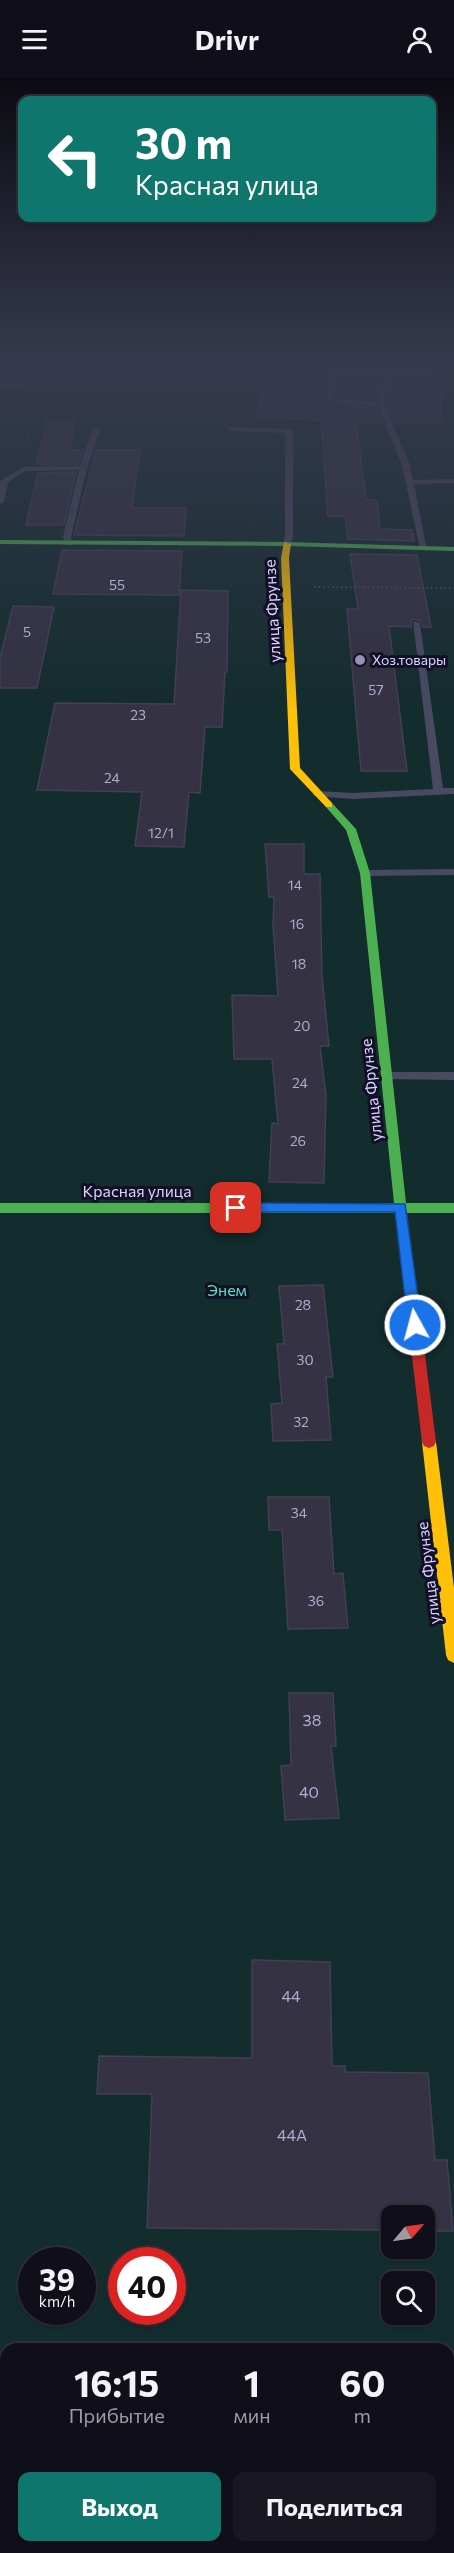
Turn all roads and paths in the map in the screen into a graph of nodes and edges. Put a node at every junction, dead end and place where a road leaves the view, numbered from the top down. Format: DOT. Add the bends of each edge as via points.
graph roads {
  1 [pos="4,480"];
  2 [pos="80,480"];
  3 [pos="289,480"];
  4 [pos="454,481"];
  5 [pos="409,482"];
  6 [pos="0,502"];
  7 [pos="0,542"];
  8 [pos="69,543"];
  9 [pos="286,544"];
  10 [pos="424,549"];
  11 [pos="454,549"];
  12 [pos="288,586"];
  13 [pos="454,588"];
  14 [pos="416,623"];
  15 [pos="438,790"];
  16 [pos="454,790"];
  17 [pos="318,794"];
  18 [pos="454,872"];
  19 [pos="365,873"];
  20 [pos="386,1076"];
  21 [pos="454,1076"];
  22 [pos="401,1207"];
  23 [pos="0,1208"];
  24 [pos="454,1208"];
  25 [pos="454,1654"];
  1 -- 6 [label="lane"];
  2 -- 8 [label="lane" via="67,537"];
  3 -- 9 [label="lane"];
  4 -- 5 [label="lane"];
  5 -- 10 [label="lane"];
  7 -- 8 [label="street"];
  8 -- 9 [label="street"];
  9 -- 10 [label="street"];
  9 -- 12 [label="street, улица Фрунзе"];
  10 -- 11 [label="street"];
  12 -- 13 [label="path"];
  12 -- 17 [label="street, улица Фрунзе" via="295,769"];
  14 -- 15 [label="lane"];
  15 -- 16 [label="lane"];
  15 -- 17 [label="lane" via="353,796"];
  17 -- 19 [label="street, улица Фрунзе" via="351,829"];
  18 -- 19 [label="lane"];
  19 -- 20 [label="street, улица Фрунзе"];
  20 -- 21 [label="lane"];
  20 -- 22 [label="street, улица Фрунзе"];
  22 -- 23 [label="street, Красная улица"];
  22 -- 24 [label="street, Красная улица"];
  22 -- 25 [label="street, улица Фрунзе"];
}
